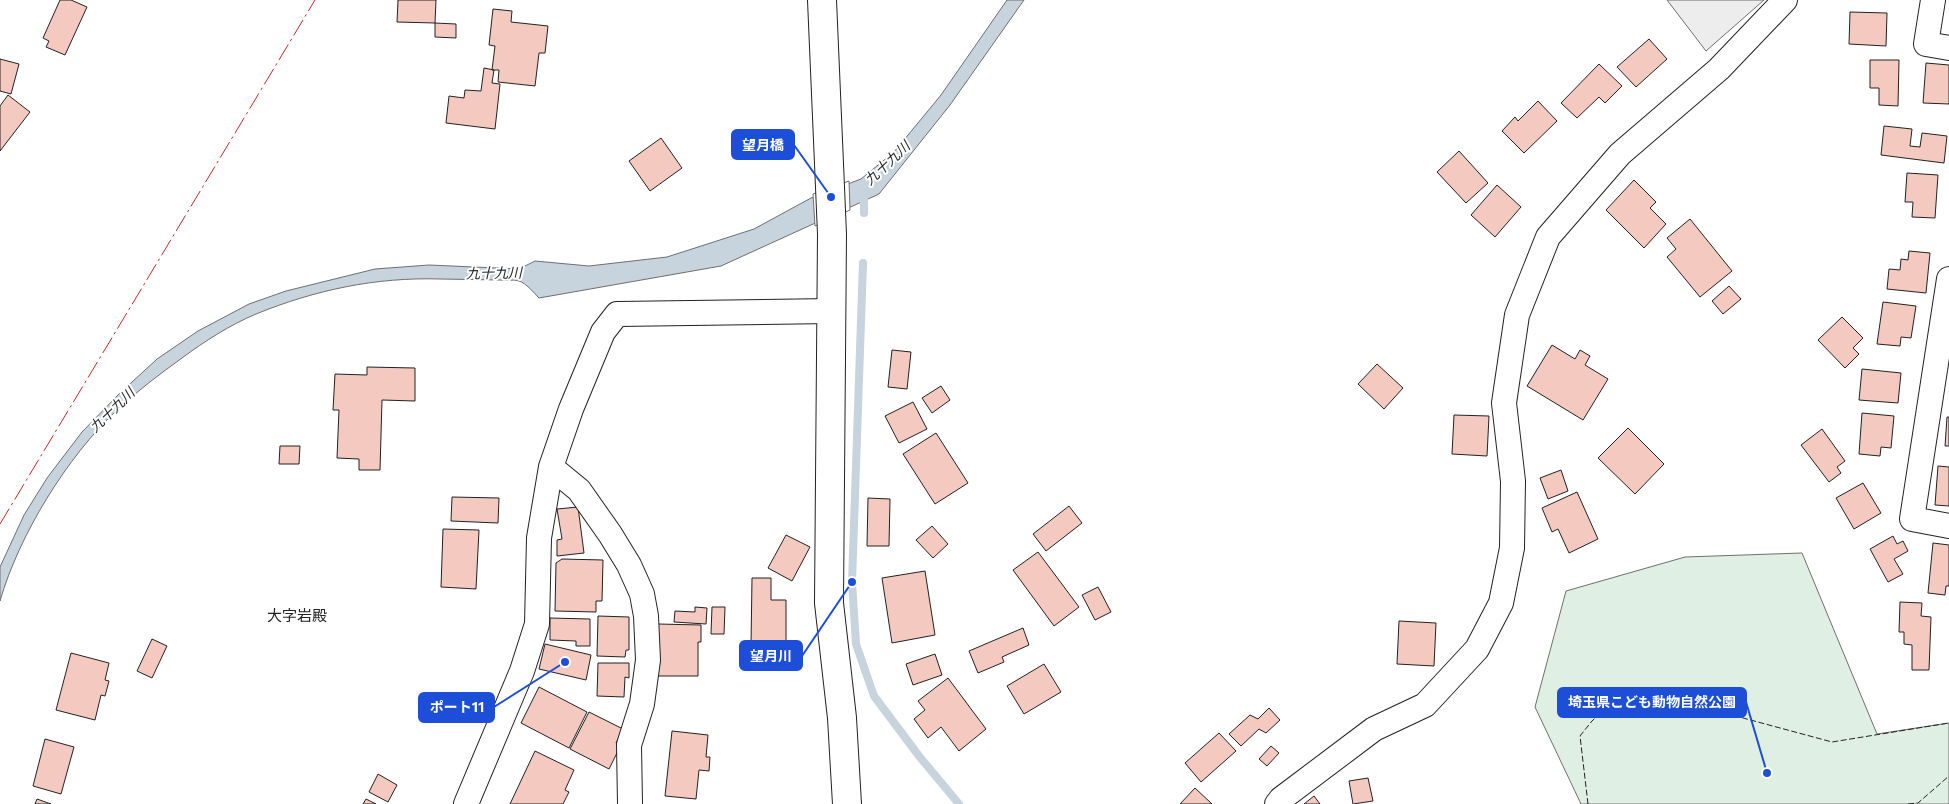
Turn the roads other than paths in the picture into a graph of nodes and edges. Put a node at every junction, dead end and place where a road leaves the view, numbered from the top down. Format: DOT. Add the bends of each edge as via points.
graph roads {
  1 [pos="822,0"];
  2 [pos="1785,0"];
  3 [pos="1933,0"];
  4 [pos="1949,48"];
  5 [pos="1949,279"];
  6 [pos="832,311"];
  7 [pos="551,466"];
  8 [pos="1949,526"];
  9 [pos="466,804"];
  10 [pos="630,804"];
  11 [pos="847,804"];
  12 [pos="1277,804"];
  1 -- 6 [label="street"];
  2 -- 12 [label="street" via="1718,69 1620,154 1548,237 1517,315 1504,403 1513,481 1512,548 1501,604 1477,649 1425,705 1374,729"];
  3 -- 4 [label="street" via="1926,44"];
  5 -- 8 [label="street" via="1912,519"];
  6 -- 7 [label="street" via="617,314 603,332"];
  6 -- 11 [label="street" via="829,603 842,718"];
  7 -- 9 [label="street" via="539,538 537,624 522,671"];
  7 -- 10 [label="street" via="579,490 630,565 642,594 648,660 642,704 629,745"];
}
